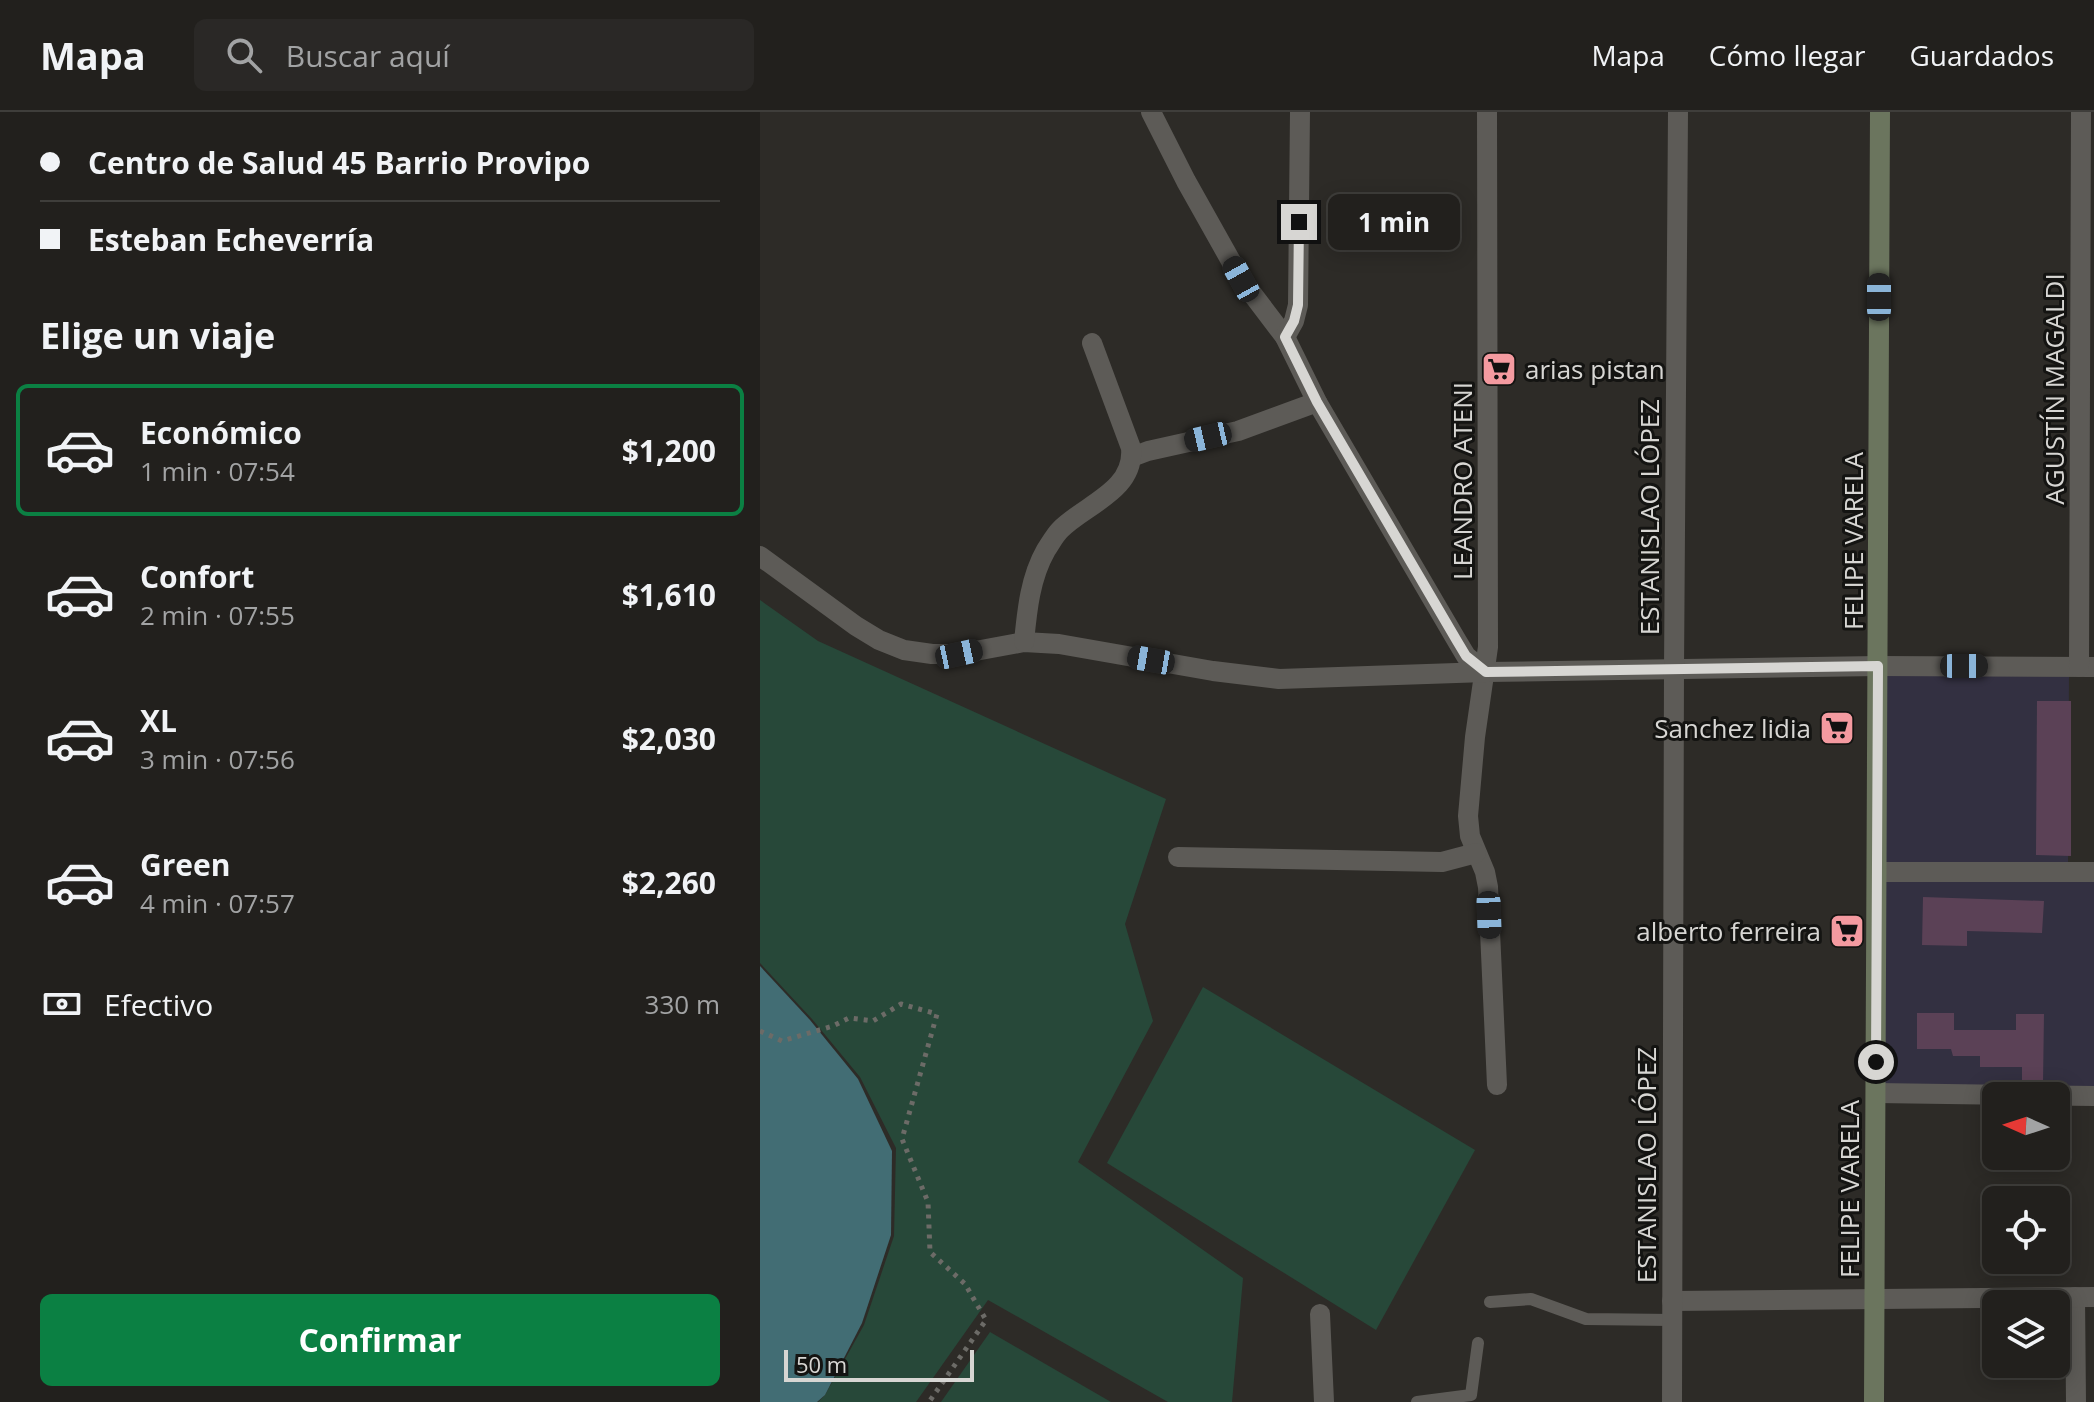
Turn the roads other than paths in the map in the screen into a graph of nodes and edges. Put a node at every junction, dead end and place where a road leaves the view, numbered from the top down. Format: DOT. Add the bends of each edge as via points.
graph roads {
  1 [pos="1151,112"];
  2 [pos="1300,112"];
  3 [pos="1487,112"];
  4 [pos="1678,112"];
  5 [pos="1880,112"];
  6 [pos="2081,112"];
  7 [pos="1285,337"];
  8 [pos="1092,343"];
  9 [pos="1317,402"];
  10 [pos="1132,457"];
  11 [pos="760,556"];
  12 [pos="1024,642"];
  13 [pos="1878,666"];
  14 [pos="2087,667"];
  15 [pos="1674,670"];
  16 [pos="1486,672"];
  17 [pos="1476,853"];
  18 [pos="1178,857"];
  19 [pos="1877,872"];
  20 [pos="2094,872"];
  21 [pos="1497,1085"];
  22 [pos="1876,1093"];
  23 [pos="2094,1096"];
  24 [pos="2085,1297"];
  25 [pos="1875,1299"];
  26 [pos="1490,1302"];
  27 [pos="1672,1311"];
  28 [pos="1320,1314"];
  29 [pos="1478,1343"];
  30 [pos="1324,1402"];
  31 [pos="1417,1402"];
  32 [pos="1672,1402"];
  33 [pos="1874,1402"];
  34 [pos="2076,1402"];
  1 -- 7 [label="street" via="1241,279"];
  2 -- 7 [label="street" via="1298,305"];
  3 -- 16 [label="street, LEANDRO ATENI"];
  4 -- 15 [label="street, ESTANISLAO LÓPEZ"];
  5 -- 13 [label="street, FELIPE VARELA"];
  6 -- 14 [label="street, AGUSTÍN MAGALDI"];
  7 -- 9 [label="street"];
  8 -- 10 [label="street"];
  9 -- 10 [label="street" via="1238,431"];
  9 -- 16 [label="street" via="1466,656"];
  10 -- 12 [label="street" via="1121,482 1061,529 1045,552 1029,600"];
  11 -- 12 [label="street" via="856,626 904,650 959,654"];
  12 -- 16 [label="street" via="1279,679"];
  13 -- 14 [label="street"];
  13 -- 15 [label="street"];
  13 -- 19 [label="street, FELIPE VARELA"];
  15 -- 16 [label="street"];
  15 -- 27 [label="street, ESTANISLAO LÓPEZ"];
  16 -- 17 [label="street, LEANDRO ATENI" via="1468,816"];
  17 -- 18 [label="street" via="1442,862"];
  17 -- 21 [label="street, LEANDRO ATENI" via="1488,887"];
  19 -- 20 [label="street"];
  19 -- 22 [label="street, FELIPE VARELA"];
  22 -- 23 [label="street"];
  22 -- 25 [label="street, FELIPE VARELA"];
  24 -- 25 [label="street"];
  24 -- 34 [label="street"];
  25 -- 27 [label="street"];
  25 -- 33 [label="street, FELIPE VARELA"];
  26 -- 27 [label="lane" via="1531,1299 1586,1319"];
  27 -- 32 [label="street, ESTANISLAO LÓPEZ"];
  28 -- 30 [label="street"];
  29 -- 31 [label="lane" via="1471,1395"];
}
